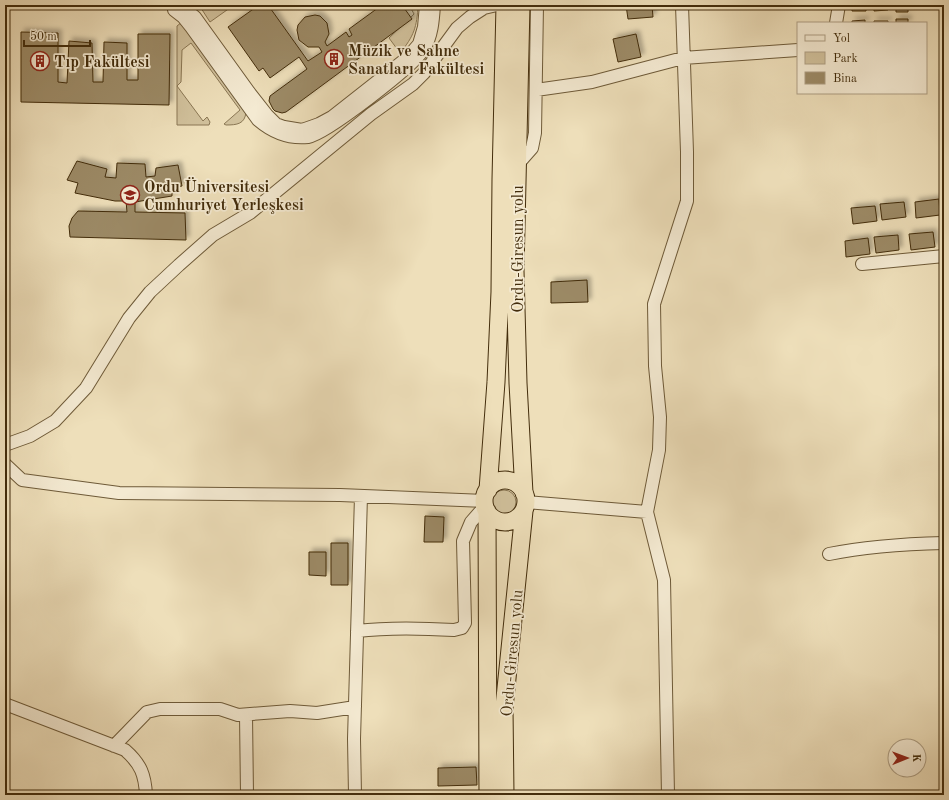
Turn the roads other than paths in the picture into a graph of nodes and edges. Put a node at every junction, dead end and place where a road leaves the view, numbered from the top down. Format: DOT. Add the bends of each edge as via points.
graph roads {
  1 [pos="426,5"];
  2 [pos="434,5"];
  3 [pos="498,5"];
  4 [pos="505,5"];
  5 [pos="521,5"];
  6 [pos="536,5"];
  7 [pos="682,5"];
  8 [pos="839,5"];
  9 [pos="836,22"];
  10 [pos="797,50"];
  11 [pos="683,58"];
  12 [pos="536,90"];
  13 [pos="517,164"];
  14 [pos="944,256"];
  15 [pos="862,264"];
  16 [pos="5,445"];
  17 [pos="5,464"];
  18 [pos="361,496"];
  19 [pos="486,502"];
  20 [pos="525,502"];
  21 [pos="647,512"];
  22 [pos="944,543"];
  23 [pos="829,554"];
  24 [pos="357,632"];
  25 [pos="5,704"];
  26 [pos="355,707"];
  27 [pos="246,715"];
  28 [pos="114,746"];
  29 [pos="146,795"];
  30 [pos="247,795"];
  31 [pos="355,795"];
  32 [pos="488,795"];
  33 [pos="505,795"];
  34 [pos="668,795"];
  1 -- 2 [label="street" via="419,44 407,58 332,117 302,130 284,128 276,124 249,92 195,17 183,9 174,10 192,27 258,120 278,133 299,137 318,134 417,59 431,34"];
  3 -- 16 [label="street" via="484,8 470,17 457,28 413,84 371,114 250,213 213,235 178,264 129,318 86,388 55,421 30,436"];
  4 -- 19 [label="highway, Ordu-Giresun yolu" via="500,292"];
  5 -- 13 [label="highway, Ordu-Giresun yolu"];
  6 -- 12 [label="street"];
  7 -- 11 [label="street"];
  8 -- 9 [label="street"];
  10 -- 11 [label="street"];
  11 -- 12 [label="street" via="592,82"];
  11 -- 21 [label="street" via="687,201 654,304 654,366 660,417 659,450"];
  12 -- 13 [label="street" via="532,148"];
  13 -- 20 [label="highway, Ordu-Giresun yolu" via="515,271"];
  14 -- 15 [label="street"];
  17 -- 18 [label="street" via="22,480 119,493"];
  18 -- 19 [label="street"];
  18 -- 24 [label="street"];
  19 -- 20 [label="highway" via="492,517 506,522 519,516"];
  19 -- 20 [label="highway" via="492,485 510,481 516,483"];
  19 -- 24 [label="street" via="471,522 463,542 465,623 462,628 454,630 403,627"];
  19 -- 32 [label="highway, Ordu-Giresun yolu"];
  20 -- 21 [label="street"];
  20 -- 33 [label="highway, Ordu-Giresun yolu" via="504,708"];
  21 -- 34 [label="street" via="664,580"];
  22 -- 23 [label="street" via="893,544"];
  24 -- 26 [label="street"];
  25 -- 28 [label="street"];
  26 -- 27 [label="street" via="317,713 290,711"];
  26 -- 31 [label="street"];
  27 -- 28 [label="street" via="220,709 160,709 147,712"];
  27 -- 30 [label="street"];
  28 -- 29 [label="street" via="125,750 140,766"];
}
